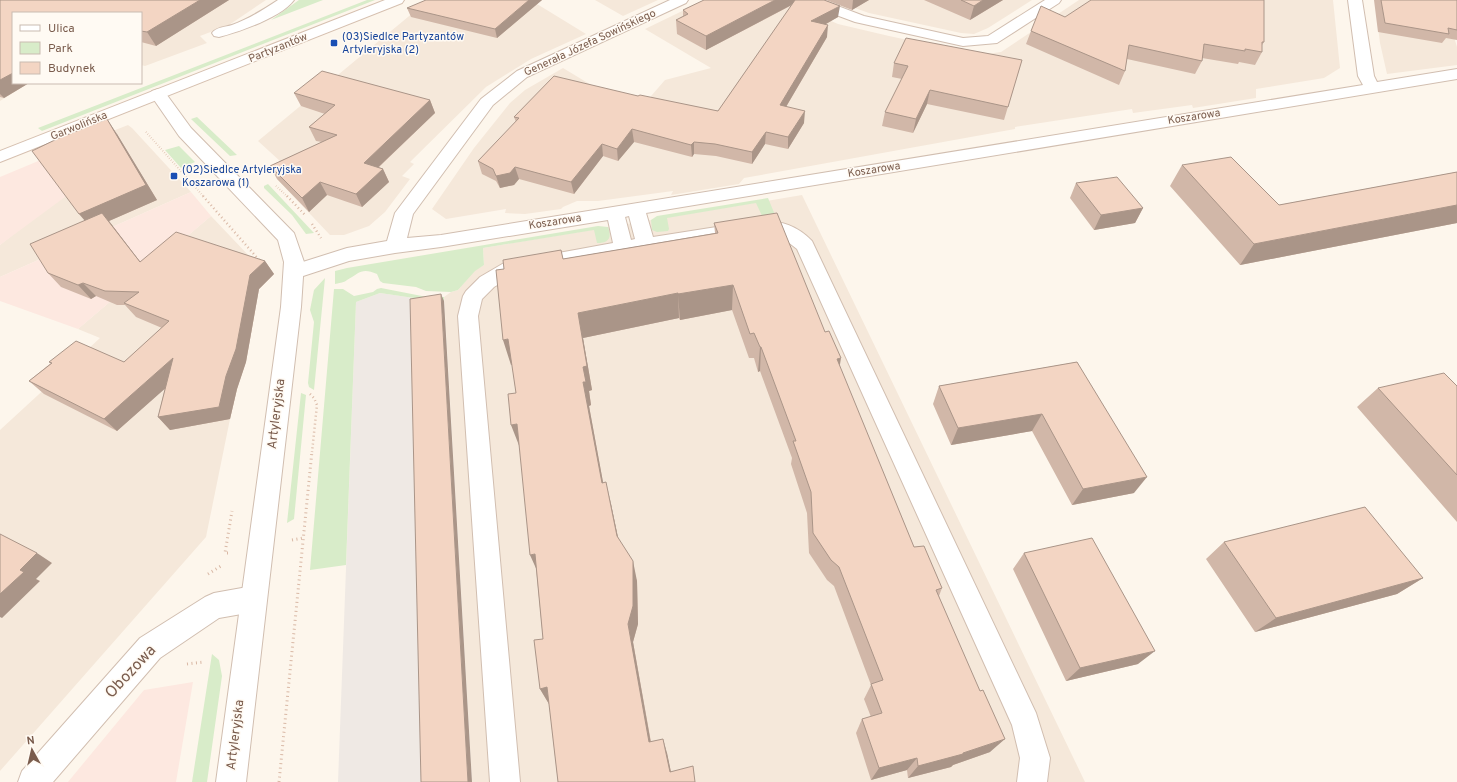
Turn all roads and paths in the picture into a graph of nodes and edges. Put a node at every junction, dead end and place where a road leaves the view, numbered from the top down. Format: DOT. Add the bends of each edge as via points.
graph roads {
  1 [pos="287,0"];
  2 [pos="397,0"];
  3 [pos="681,0"];
  4 [pos="809,0"];
  5 [pos="1054,0"];
  6 [pos="1355,0"];
  7 [pos="219,33"];
  8 [pos="1457,74"];
  9 [pos="1372,88"];
  10 [pos="158,94"];
  11 [pos="146,132"];
  12 [pos="0,157"];
  13 [pos="273,182"];
  14 [pos="636,209"];
  15 [pos="615,213"];
  16 [pos="325,243"];
  17 [pos="395,246"];
  18 [pos="635,246"];
  19 [pos="262,263"];
  20 [pos="294,272"];
  21 [pos="317,405"];
  22 [pos="253,600"];
  23 [pos="33,782"];
  24 [pos="231,782"];
  25 [pos="279,782"];
  26 [pos="505,782"];
  27 [pos="1032,782"];
  1 -- 7 [label="street" via="257,21"];
  2 -- 10 [label="street, Partyzantów"];
  3 -- 17 [label="street, Generała Józefa Sowińskiego" via="522,74 487,102 404,213"];
  4 -- 5 [label="street" via="860,19 963,42 992,40"];
  6 -- 9 [label="street" via="1366,76"];
  8 -- 9 [label="street, Koszarowa"];
  9 -- 14 [label="street, Koszarowa"];
  10 -- 12 [label="street, Garwolińska"];
  10 -- 20 [label="street, Artyleryjska" via="185,132 287,238 294,262"];
  11 -- 19 [label="path"];
  13 -- 16 [label="path" via="296,204"];
  14 -- 15 [label="street, Koszarowa"];
  14 -- 18 [label="street"];
  15 -- 17 [label="street, Koszarowa"];
  15 -- 18 [label="street"];
  17 -- 20 [label="street, Koszarowa" via="347,255"];
  18 -- 26 [label="street" via="511,268 487,282 473,296 468,316"];
  18 -- 27 [label="street" via="761,226 776,227 792,233 805,246 1026,723 1035,758"];
  20 -- 22 [label="street, Artyleryjska" via="262,546"];
  21 -- 25 [label="path"];
  22 -- 23 [label="street, Obozowa" via="214,606 150,648"];
  22 -- 24 [label="street, Artyleryjska"];
}
